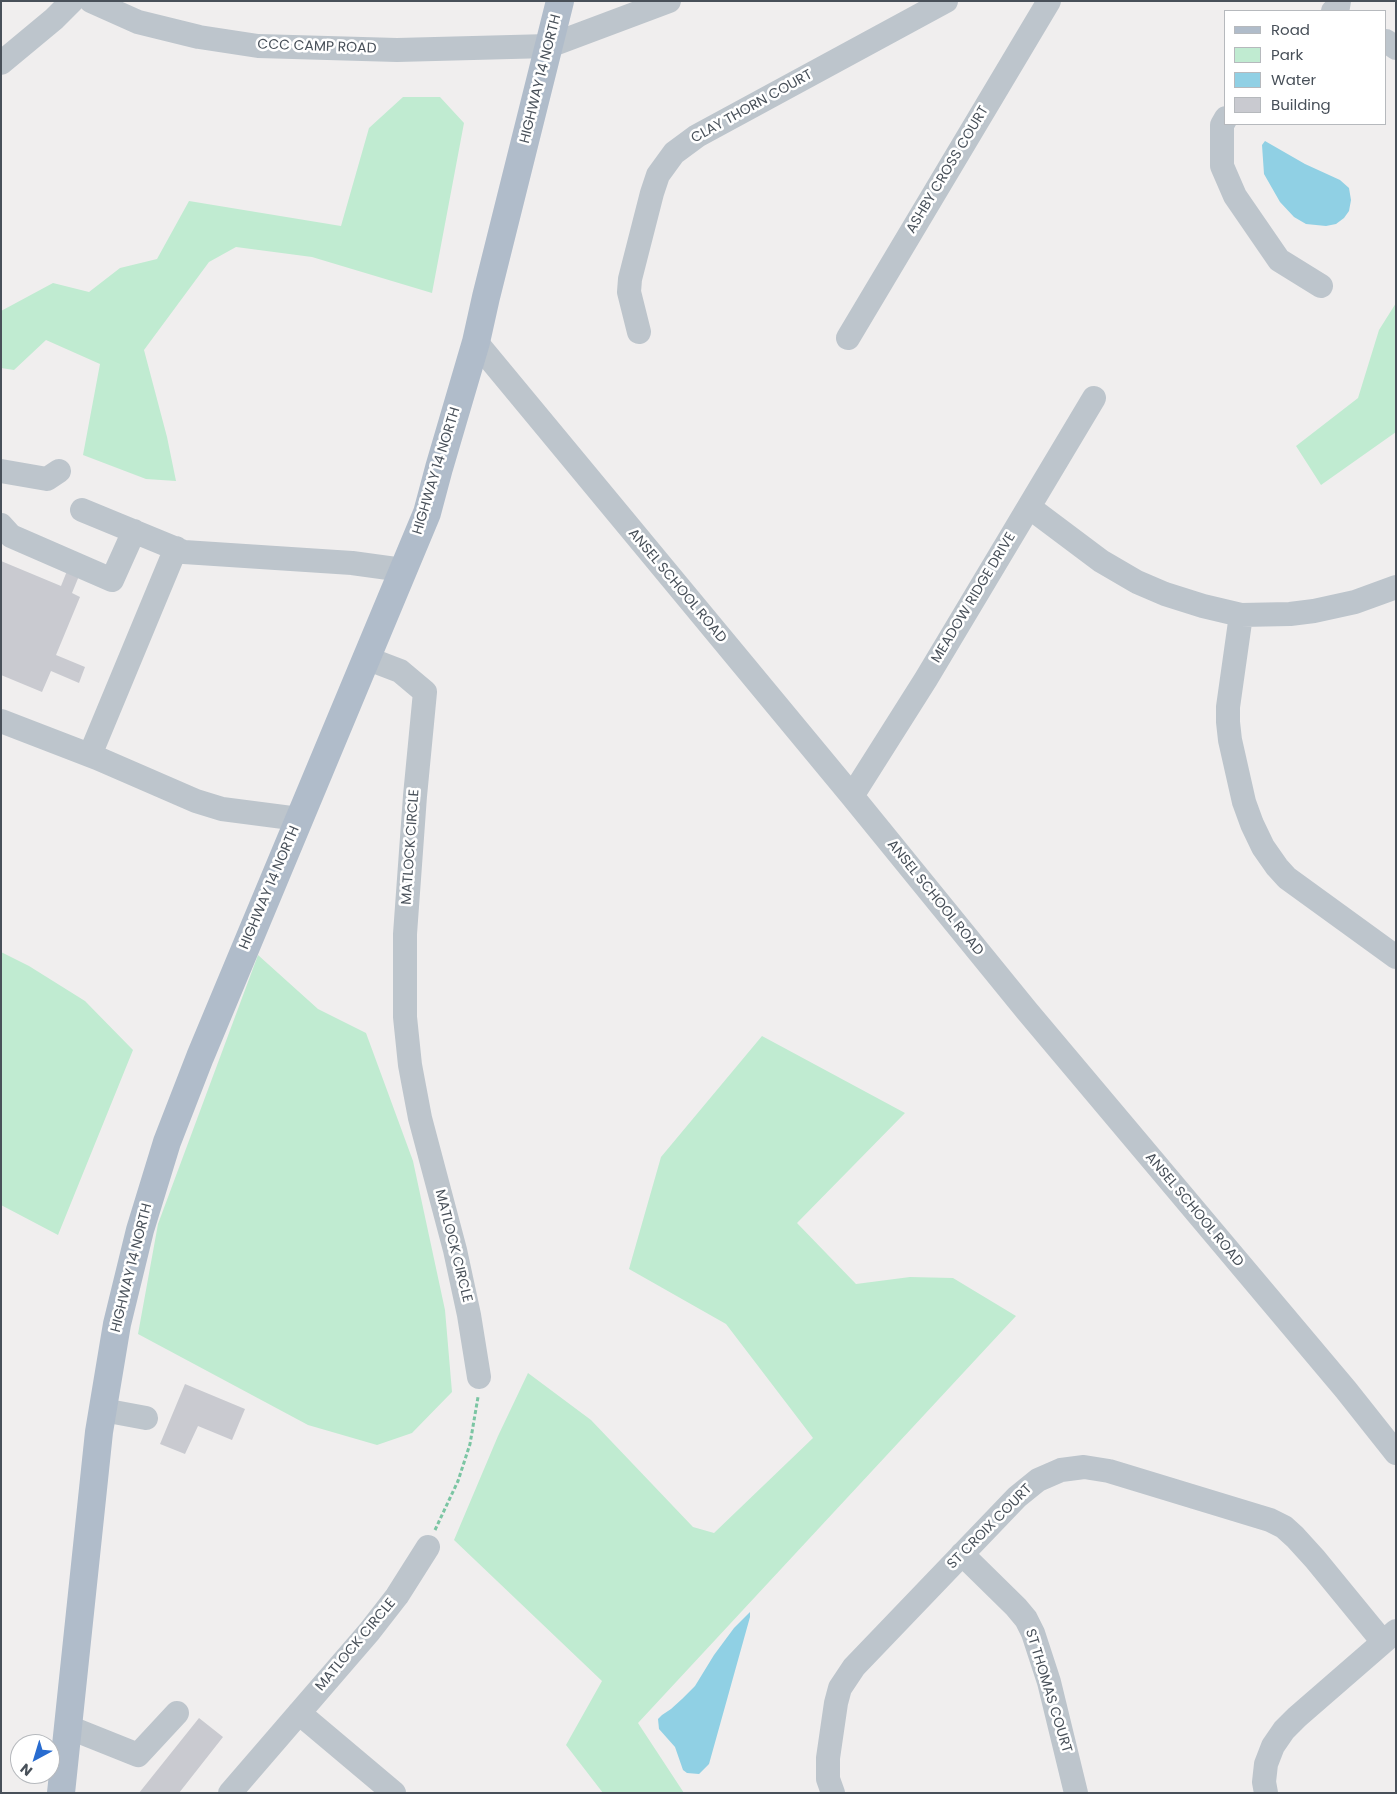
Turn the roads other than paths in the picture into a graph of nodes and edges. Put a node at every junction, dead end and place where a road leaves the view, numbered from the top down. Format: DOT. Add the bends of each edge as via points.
graph roads {
  1 [pos="72,1"];
  2 [pos="560,1"];
  3 [pos="669,1"];
  4 [pos="946,1"];
  5 [pos="1048,1"];
  6 [pos="103,4"];
  7 [pos="549,46"];
  8 [pos="1,63"];
  9 [pos="1224,122"];
  10 [pos="1321,286"];
  11 [pos="639,332"];
  12 [pos="848,338"];
  13 [pos="476,342"];
  14 [pos="1094,398"];
  15 [pos="1,471"];
  16 [pos="59,471"];
  17 [pos="1029,507"];
  18 [pos="82,510"];
  19 [pos="2,531"];
  20 [pos="134,531"];
  21 [pos="176,548"];
  22 [pos="404,570"];
  23 [pos="1396,586"];
  24 [pos="1241,615"];
  25 [pos="366,658"];
  26 [pos="1,721"];
  27 [pos="90,755"];
  28 [pos="852,796"];
  29 [pos="299,819"];
  30 [pos="1396,957"];
  31 [pos="479,1377"];
  32 [pos="103,1410"];
  33 [pos="146,1418"];
  34 [pos="1396,1453"];
  35 [pos="428,1547"];
  36 [pos="962,1554"];
  37 [pos="1389,1636"];
  38 [pos="177,1713"];
  39 [pos="299,1713"];
  40 [pos="68,1727"];
  41 [pos="61,1793"];
  42 [pos="230,1793"];
  43 [pos="394,1793"];
  44 [pos="833,1793"];
  45 [pos="1076,1793"];
  46 [pos="1266,1793"];
  1 -- 8 [label="street"];
  2 -- 7 [label="main road, HIGHWAY 14 NORTH"];
  3 -- 7 [label="street, CCC CAMP ROAD"];
  4 -- 11 [label="street, CLAY THORN COURT" via="697,136 674,153 658,175 652,192 630,279 629,292"];
  5 -- 12 [label="street, ASHBY CROSS COURT"];
  6 -- 7 [label="street, CCC CAMP ROAD" via="138,22 200,37 258,46 397,50"];
  7 -- 13 [label="main road, HIGHWAY 14 NORTH"];
  9 -- 10 [label="street" via="1222,166 1235,196 1279,260"];
  13 -- 22 [label="main road, HIGHWAY 14 NORTH" via="427,513"];
  13 -- 28 [label="street, ANSEL SCHOOL ROAD"];
  14 -- 17 [label="street, MEADOW RIDGE DRIVE"];
  15 -- 16 [label="street" via="47,479"];
  17 -- 24 [label="street" via="1101,561 1137,582 1174,597"];
  17 -- 28 [label="street, MEADOW RIDGE DRIVE"];
  18 -- 20 [label="street"];
  19 -- 20 [label="street" via="112,580"];
  20 -- 21 [label="street"];
  21 -- 22 [label="street" via="184,552 352,563"];
  21 -- 27 [label="street"];
  22 -- 25 [label="main road, HIGHWAY 14 NORTH"];
  23 -- 24 [label="street" via="1355,602 1314,611"];
  24 -- 30 [label="street" via="1228,722 1244,802 1252,824 1263,847 1287,878"];
  25 -- 29 [label="main road, HIGHWAY 14 NORTH"];
  25 -- 31 [label="street, MATLOCK CIRCLE" via="400,671 425,692 405,934 405,1017 420,1118 455,1250"];
  26 -- 27 [label="street"];
  27 -- 29 [label="street" via="222,809"];
  28 -- 34 [label="street, ANSEL SCHOOL ROAD"];
  29 -- 32 [label="main road, HIGHWAY 14 NORTH" via="167,1142 140,1230 117,1324"];
  32 -- 33 [label="street"];
  32 -- 40 [label="main road, HIGHWAY 14 NORTH"];
  35 -- 39 [label="street, MATLOCK CIRCLE" via="397,1596"];
  36 -- 37 [label="street, ST CROIX COURT" via="1038,1480 1072,1468 1109,1470 1284,1527"];
  36 -- 44 [label="street, ST CROIX COURT" via="864,1655 843,1683 836,1703 828,1758 828,1778"];
  36 -- 45 [label="street, ST THOMAS COURT" via="1016,1607 1033,1633"];
  37 -- 46 [label="street" via="1284,1730 1266,1764"];
  38 -- 40 [label="street" via="138,1755"];
  39 -- 42 [label="street, MATLOCK CIRCLE"];
  39 -- 43 [label="street"];
  40 -- 41 [label="main road, HIGHWAY 14 NORTH"];
}
